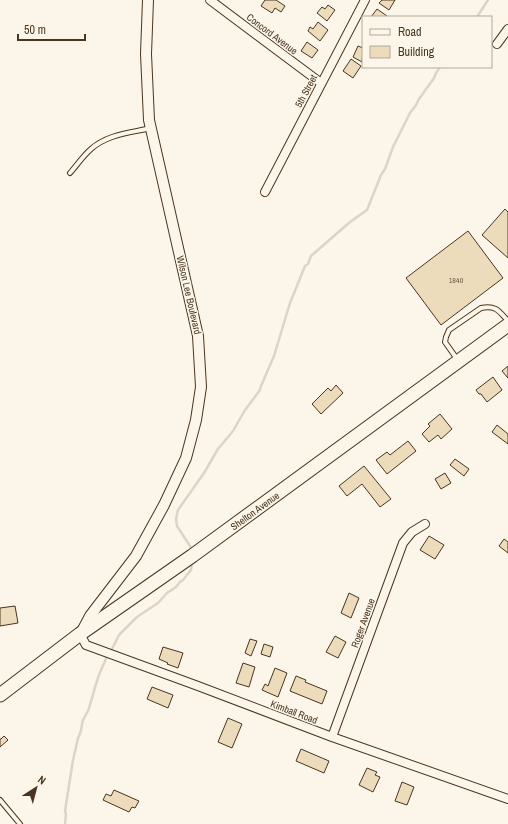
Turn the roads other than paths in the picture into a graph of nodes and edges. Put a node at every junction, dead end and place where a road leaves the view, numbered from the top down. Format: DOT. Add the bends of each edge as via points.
graph roads {
  1 [pos="148,0"];
  2 [pos="210,0"];
  3 [pos="365,0"];
  4 [pos="508,29"];
  5 [pos="496,44"];
  6 [pos="321,83"];
  7 [pos="151,128"];
  8 [pos="70,173"];
  9 [pos="265,192"];
  10 [pos="508,321"];
  11 [pos="508,325"];
  12 [pos="459,361"];
  13 [pos="425,524"];
  14 [pos="80,634"];
  15 [pos="0,694"];
  16 [pos="332,737"];
  17 [pos="508,799"];
  18 [pos="0,800"];
  19 [pos="20,824"];
  1 -- 7 [label="street, Wilson Lee Boulevard" via="146,54"];
  2 -- 6 [label="street, Concord Avenue"];
  3 -- 6 [label="street, 5th Street"];
  4 -- 5 [label="street"];
  6 -- 9 [label="street, 5th Street"];
  7 -- 8 [label="lane" via="120,134 105,140 91,149"];
  7 -- 14 [label="street, Wilson Lee Boulevard" via="198,336 201,387 186,458 164,505 136,556 90,616"];
  10 -- 12 [label="lane" via="499,310 487,307 481,308 449,330 445,342"];
  11 -- 12 [label="main road, Shelton Avenue"];
  12 -- 14 [label="main road, Shelton Avenue" via="192,556"];
  13 -- 16 [label="street, Roger Avenue" via="412,532 403,543"];
  14 -- 15 [label="main road, Shelton Avenue"];
  14 -- 16 [label="street, Kimball Road" via="86,645"];
  16 -- 17 [label="street, Kimball Road"];
  18 -- 19 [label="lane"];
}
